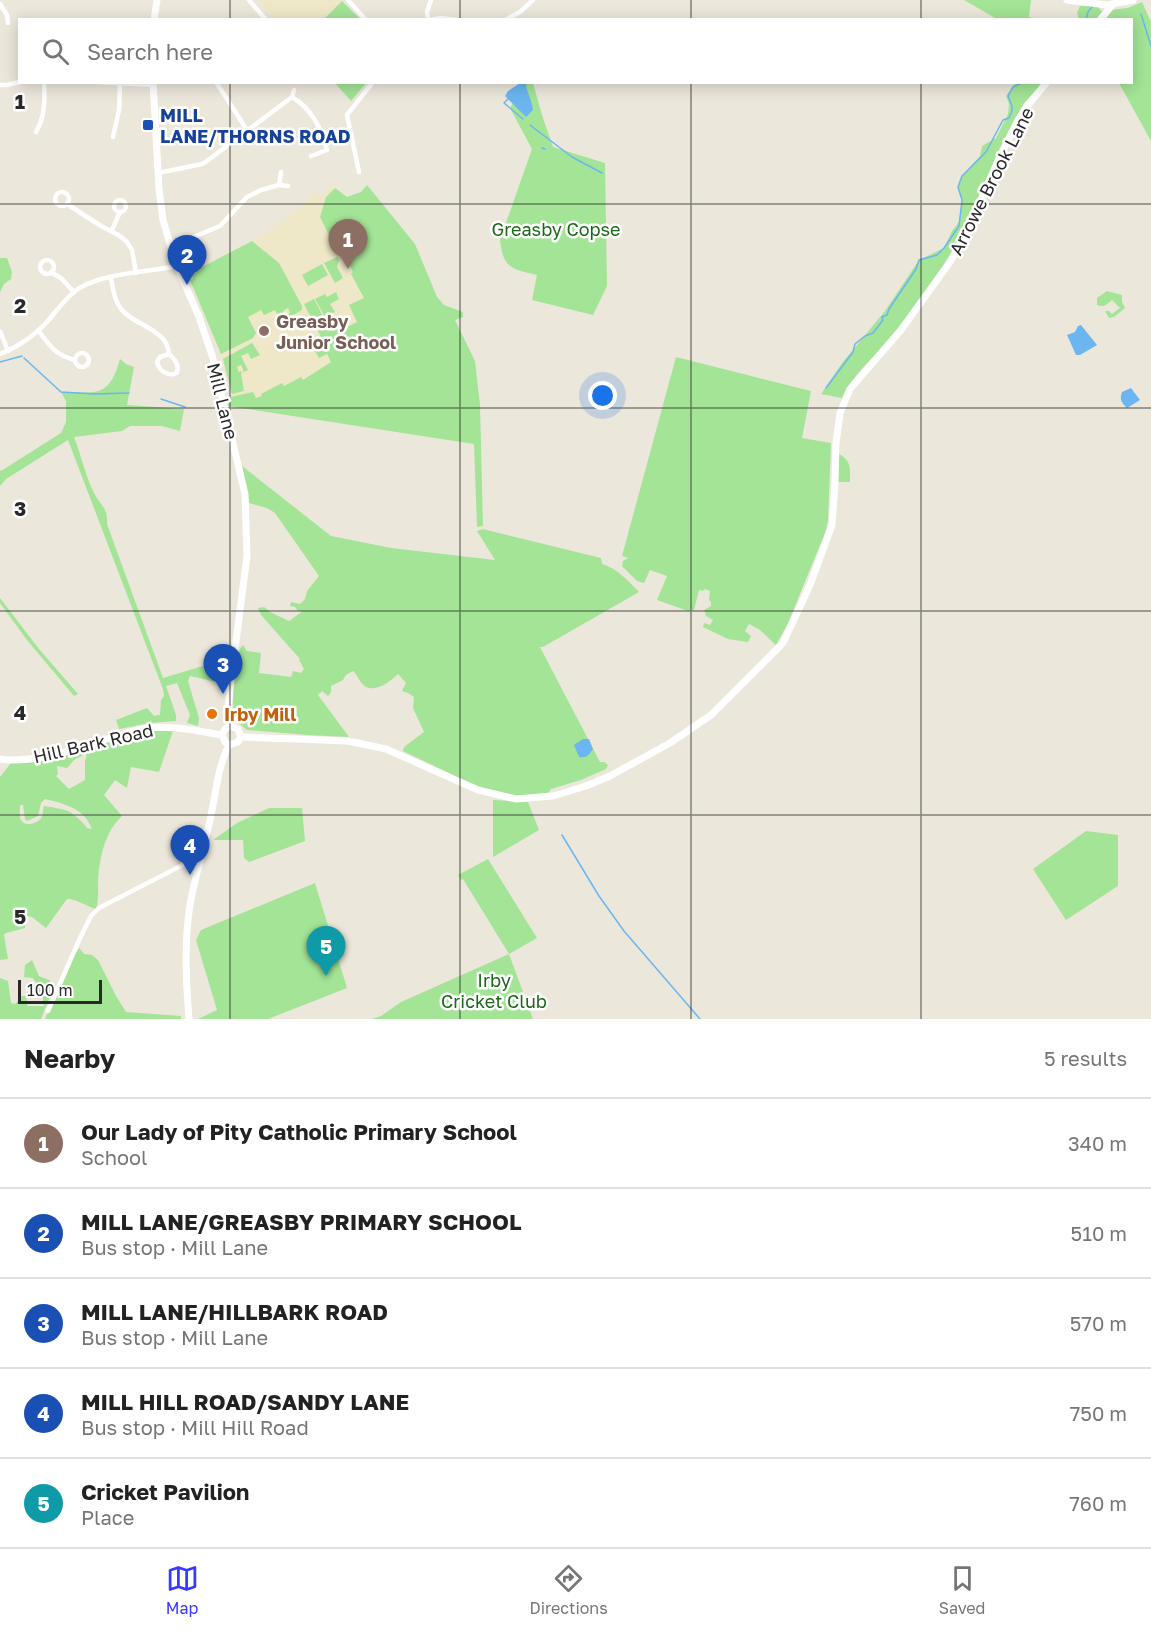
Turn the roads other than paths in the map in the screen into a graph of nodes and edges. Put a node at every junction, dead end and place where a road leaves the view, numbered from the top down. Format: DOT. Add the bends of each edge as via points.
graph roads {
  1 [pos="158,0"];
  2 [pos="249,0"];
  3 [pos="348,0"];
  4 [pos="431,0"];
  5 [pos="534,0"];
  6 [pos="1067,0"];
  7 [pos="1130,1"];
  8 [pos="0,4"];
  9 [pos="1113,4"];
  10 [pos="154,18"];
  11 [pos="264,18"];
  12 [pos="364,18"];
  13 [pos="428,18"];
  14 [pos="509,18"];
  15 [pos="1102,18"];
  16 [pos="8,23"];
  17 [pos="18,82"];
  18 [pos="44,84"];
  19 [pos="120,84"];
  20 [pos="153,84"];
  21 [pos="217,84"];
  22 [pos="371,84"];
  23 [pos="1045,84"];
  24 [pos="0,85"];
  25 [pos="294,90"];
  26 [pos="291,97"];
  27 [pos="247,130"];
  28 [pos="36,132"];
  29 [pos="113,137"];
  30 [pos="311,156"];
  31 [pos="359,171"];
  32 [pos="281,172"];
  33 [pos="158,173"];
  34 [pos="279,185"];
  35 [pos="288,186"];
  36 [pos="68,204"];
  37 [pos="120,212"];
  38 [pos="112,230"];
  39 [pos="170,247"];
  40 [pos="176,264"];
  41 [pos="52,273"];
  42 [pos="136,273"];
  43 [pos="111,277"];
  44 [pos="74,292"];
  45 [pos="38,330"];
  46 [pos="0,331"];
  47 [pos="8,351"];
  48 [pos="0,354"];
  49 [pos="169,354"];
  50 [pos="75,360"];
  51 [pos="230,726"];
  52 [pos="222,735"];
  53 [pos="241,737"];
  54 [pos="230,745"];
  55 [pos="0,759"];
  56 [pos="200,856"];
  57 [pos="48,1011"];
  58 [pos="189,1019"];
  1 -- 10 [label="street"];
  2 -- 11 [label="street"];
  3 -- 12 [label="street"];
  4 -- 13 [label="street"];
  5 -- 14 [label="street"];
  6 -- 9 [label="street"];
  7 -- 9 [label="street"];
  8 -- 16 [label="street"];
  9 -- 15 [label="street"];
  17 -- 24 [label="street"];
  18 -- 28 [label="street" via="45,104"];
  19 -- 20 [label="street"];
  19 -- 29 [label="street"];
  20 -- 33 [label="street, Mill Lane"];
  21 -- 27 [label="street"];
  22 -- 31 [label="street" via="347,115"];
  23 -- 53 [label="street, Arrowe Brook Lane" via="1018,120 950,262 901,330 850,389 836,443 832,525 783,643 711,715 670,744 610,776 553,796 516,799 478,790 386,748 348,741"];
  25 -- 26 [label="street"];
  26 -- 27 [label="street"];
  26 -- 30 [label="street" via="307,109 321,130 327,150"];
  27 -- 33 [label="street" via="202,164"];
  32 -- 34 [label="street"];
  33 -- 39 [label="street, Mill Lane"];
  34 -- 35 [label="street"];
  34 -- 39 [label="street" via="247,197 220,226"];
  36 -- 38 [label="street"];
  37 -- 38 [label="street"];
  38 -- 42 [label="street" via="132,250"];
  39 -- 40 [label="street, Mill Lane"];
  40 -- 42 [label="street"];
  40 -- 51 [label="street, Mill Lane" via="212,356 245,494 247,556 228,709"];
  41 -- 44 [label="street"];
  42 -- 43 [label="street"];
  43 -- 44 [label="street"];
  43 -- 49 [label="street" via="120,308 161,336"];
  44 -- 45 [label="street"];
  45 -- 47 [label="street"];
  45 -- 50 [label="street" via="58,354"];
  46 -- 47 [label="street"];
  47 -- 48 [label="street"];
  49 -- 49 [label="street" via="178,365 177,373 161,370 157,362"];
  51 -- 52 [label="street"];
  51 -- 53 [label="street" via="238,729"];
  52 -- 54 [label="street"];
  52 -- 55 [label="street, Hill Bark Road" via="146,728 38,758"];
  53 -- 54 [label="street"];
  54 -- 56 [label="street" via="219,772"];
  56 -- 57 [label="street" via="99,908 91,916"];
  56 -- 58 [label="street" via="187,929"];
}
